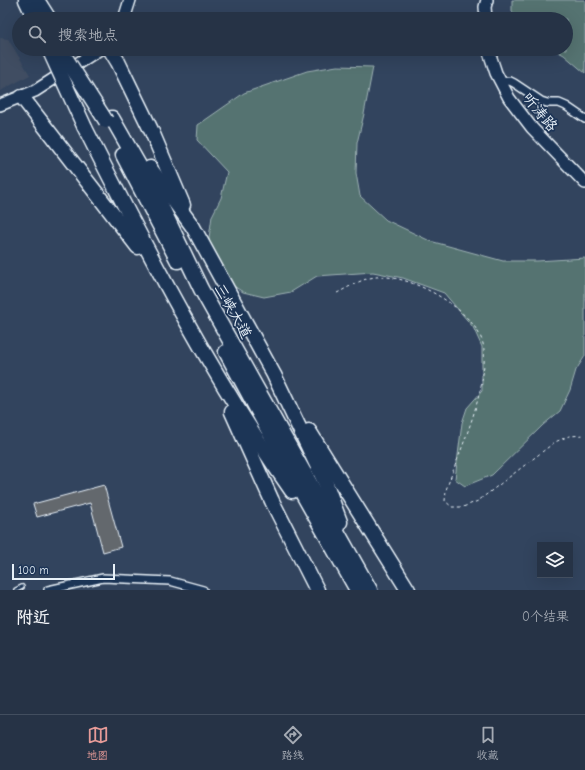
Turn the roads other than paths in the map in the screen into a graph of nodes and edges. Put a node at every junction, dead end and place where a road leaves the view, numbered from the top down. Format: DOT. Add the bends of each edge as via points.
graph roads {
  1 [pos="28,0"];
  2 [pos="37,0"];
  3 [pos="130,0"];
  4 [pos="487,0"];
  5 [pos="32,12"];
  6 [pos="36,12"];
  7 [pos="45,12"];
  8 [pos="126,12"];
  9 [pos="485,12"];
  10 [pos="52,56"];
  11 [pos="65,56"];
  12 [pos="72,56"];
  13 [pos="89,56"];
  14 [pos="114,56"];
  15 [pos="490,56"];
  16 [pos="500,82"];
  17 [pos="22,97"];
  18 [pos="0,106"];
  19 [pos="585,119"];
  20 [pos="109,120"];
  21 [pos="585,183"];
  22 [pos="193,227"];
  23 [pos="164,282"];
  24 [pos="208,361"];
  25 [pos="274,375"];
  26 [pos="340,560"];
  27 [pos="354,561"];
  28 [pos="22,587"];
  29 [pos="16,590"];
  30 [pos="48,590"];
  31 [pos="203,590"];
  32 [pos="317,590"];
  33 [pos="357,590"];
  34 [pos="370,590"];
  35 [pos="408,590"];
  1 -- 5 [label="highway"];
  1 -- 6 [label="highway"];
  2 -- 7 [label="highway"];
  3 -- 8 [label="street"];
  4 -- 9 [label="street"];
  10 -- 23 [label="highway, bridge" via="85,128"];
  11 -- 20 [label="highway, 三峡大道, bridge"];
  12 -- 20 [label="highway, 三峡大道"];
  13 -- 17 [label="street"];
  14 -- 22 [label="highway" via="152,132"];
  15 -- 16 [label="street, 听涛路"];
  16 -- 19 [label="street" via="510,81 541,102 559,103"];
  16 -- 21 [label="street, 听涛路" via="508,98 532,128"];
  17 -- 18 [label="street"];
  17 -- 23 [label="highway"];
  20 -- 22 [label="highway"];
  20 -- 26 [label="highway, 三峡大道" via="164,236"];
  20 -- 27 [label="highway, 三峡大道" via="156,195 201,289"];
  22 -- 25 [label="highway"];
  23 -- 24 [label="highway"];
  24 -- 26 [label="highway" via="270,459"];
  24 -- 32 [label="highway" via="272,501"];
  25 -- 27 [label="highway" via="326,484"];
  25 -- 35 [label="highway"];
  26 -- 33 [label="highway, 三峡大道"];
  27 -- 34 [label="highway, 三峡大道"];
  28 -- 29 [label="lane"];
  30 -- 31 [label="street" via="103,578 170,581"];
}
